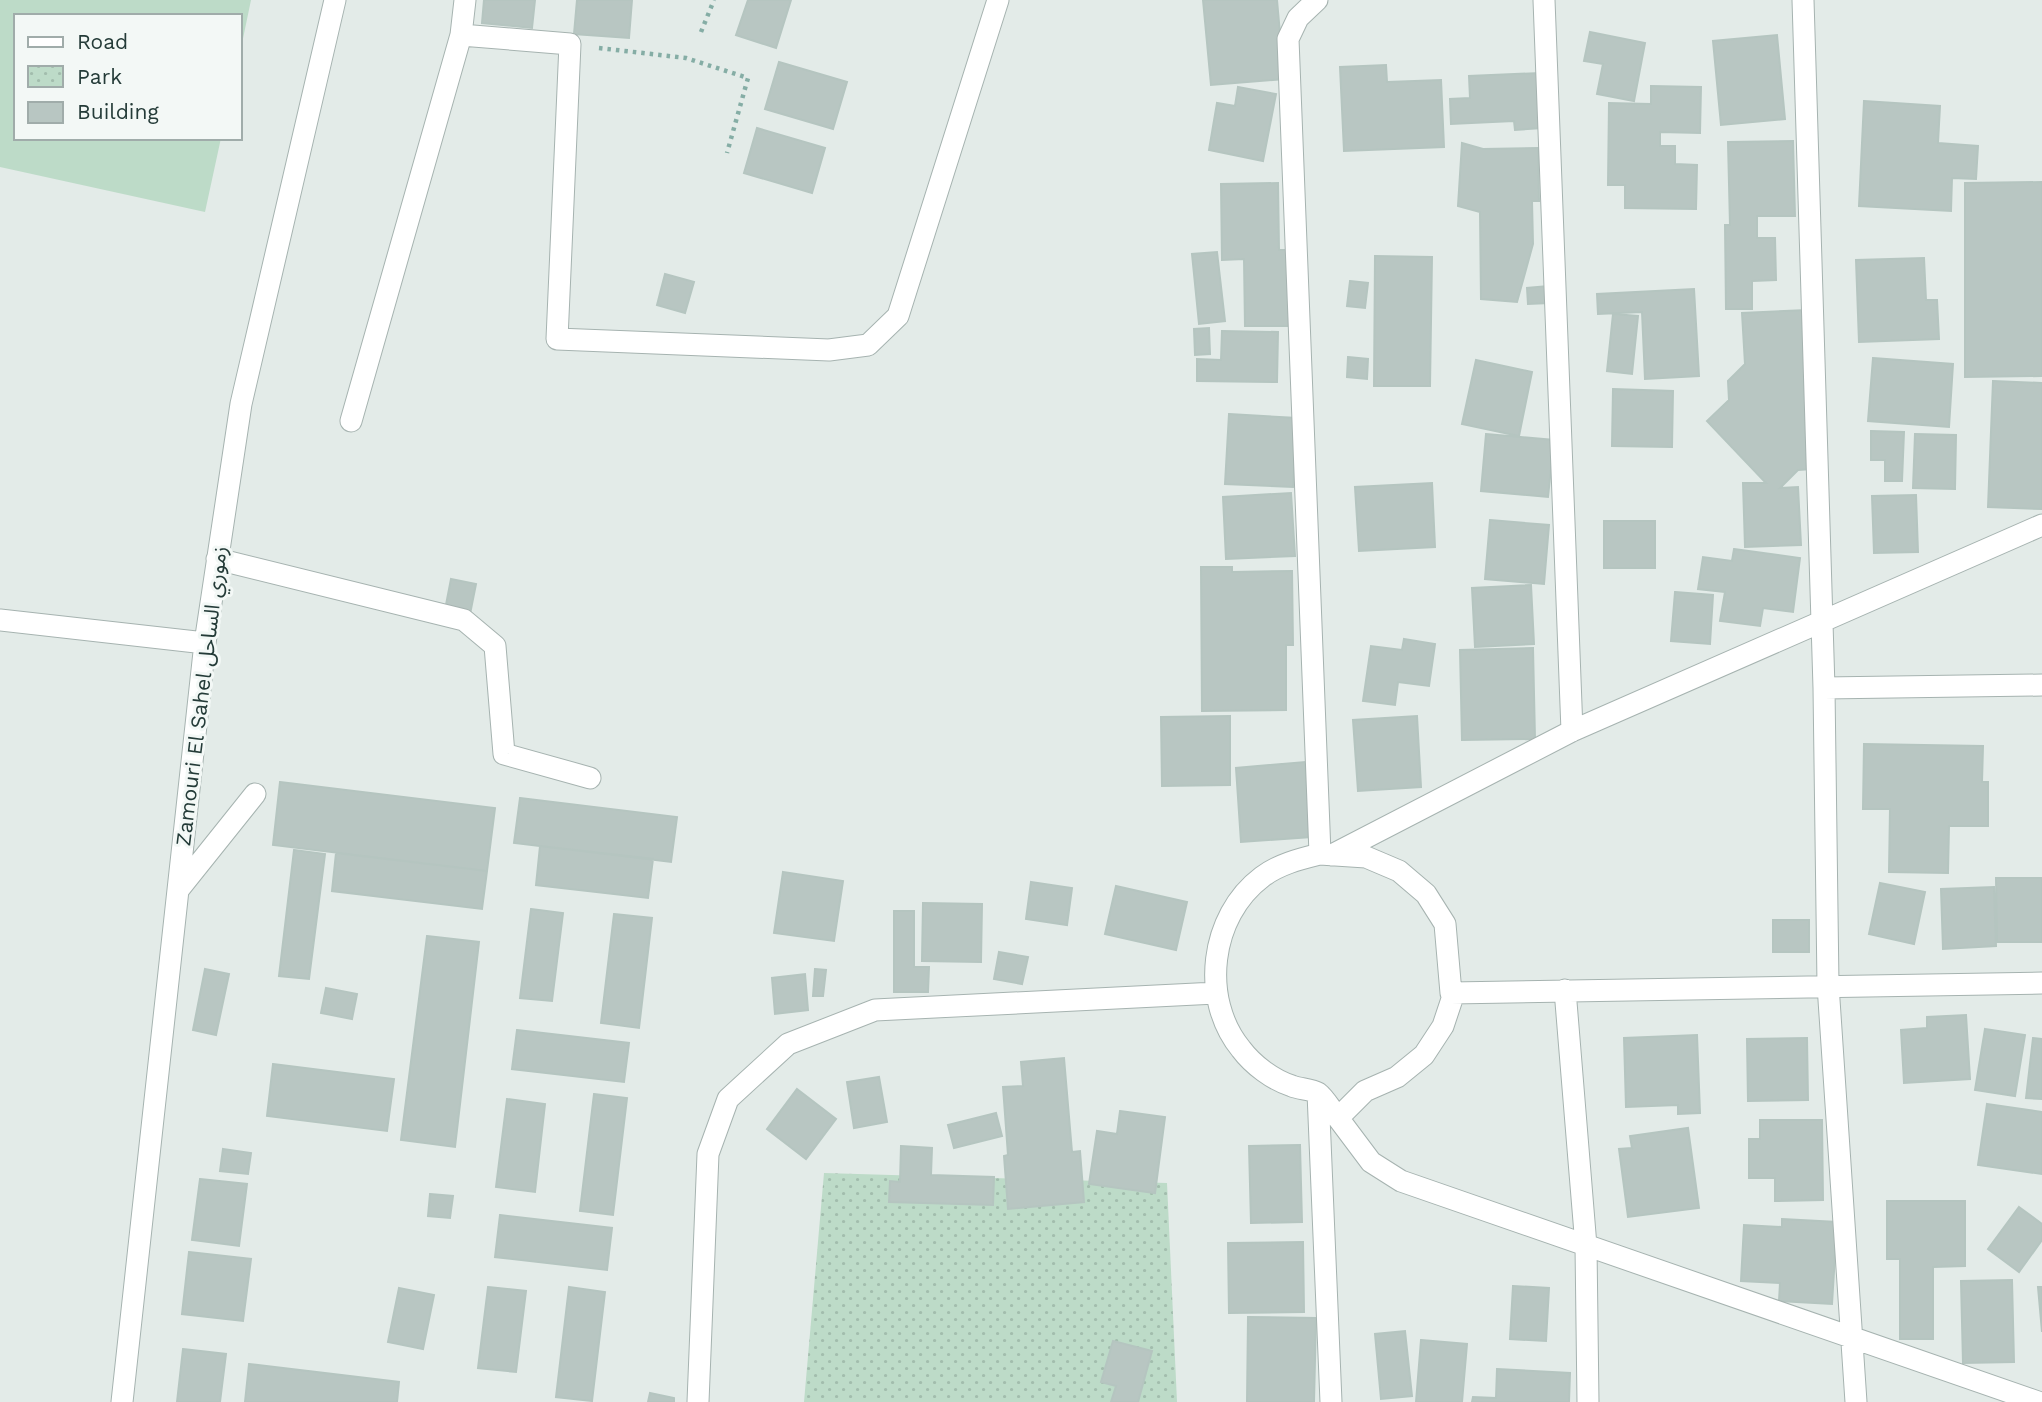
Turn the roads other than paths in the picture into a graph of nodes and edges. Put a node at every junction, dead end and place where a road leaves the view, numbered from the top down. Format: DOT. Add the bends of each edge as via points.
graph roads {
  1 [pos="335,0"];
  2 [pos="466,0"];
  3 [pos="998,0"];
  4 [pos="1317,0"];
  5 [pos="1544,0"];
  6 [pos="1804,0"];
  7 [pos="461,35"];
  8 [pos="352,421"];
  9 [pos="2042,525"];
  10 [pos="217,559"];
  11 [pos="0,620"];
  12 [pos="1822,621"];
  13 [pos="205,643"];
  14 [pos="2042,685"];
  15 [pos="1824,688"];
  16 [pos="1572,731"];
  17 [pos="590,778"];
  18 [pos="256,794"];
  19 [pos="1326,854"];
  20 [pos="179,889"];
  21 [pos="2042,983"];
  22 [pos="1828,985"];
  23 [pos="1565,990"];
  24 [pos="1216,993"];
  25 [pos="1451,993"];
  26 [pos="1318,1093"];
  27 [pos="1338,1118"];
  28 [pos="1586,1246"];
  29 [pos="1854,1340"];
  30 [pos="122,1402"];
  31 [pos="698,1402"];
  32 [pos="1331,1402"];
  33 [pos="1588,1402"];
  34 [pos="1856,1402"];
  35 [pos="2038,1402"];
  1 -- 10 [label="street, Zamouri El Sahel زموري الساحل" via="241,404"];
  2 -- 7 [label="street"];
  3 -- 7 [label="street" via="898,316 868,345 829,351 557,339 570,44"];
  4 -- 19 [label="street" via="1298,18 1288,39"];
  5 -- 16 [label="street"];
  6 -- 12 [label="street"];
  7 -- 8 [label="street"];
  9 -- 12 [label="street"];
  10 -- 13 [label="street, Zamouri El Sahel زموري الساحل"];
  10 -- 17 [label="street" via="464,620 495,646 504,754"];
  11 -- 13 [label="street"];
  12 -- 15 [label="street"];
  12 -- 16 [label="street"];
  13 -- 20 [label="street, Zamouri El Sahel زموري الساحل"];
  14 -- 15 [label="street"];
  15 -- 22 [label="street"];
  16 -- 19 [label="street"];
  18 -- 20 [label="street"];
  19 -- 24 [label="street" via="1290,862 1262,877 1239,900 1224,929 1216,960"];
  19 -- 25 [label="street" via="1366,857 1399,871 1426,894 1445,924"];
  20 -- 30 [label="street, Zamouri El Sahel زموري الساحل"];
  21 -- 22 [label="street"];
  22 -- 23 [label="street"];
  22 -- 29 [label="street"];
  23 -- 25 [label="street"];
  23 -- 28 [label="street"];
  24 -- 26 [label="street" via="1224,1022 1240,1048 1262,1070"];
  24 -- 31 [label="street" via="875,1010 789,1044 728,1099 708,1154"];
  25 -- 27 [label="street" via="1444,1027 1424,1055 1397,1077 1365,1091"];
  26 -- 27 [label="street"];
  26 -- 32 [label="street"];
  27 -- 28 [label="street" via="1361,1152 1385,1174"];
  28 -- 29 [label="street"];
  28 -- 33 [label="street"];
  29 -- 34 [label="street"];
  29 -- 35 [label="street"];
}
